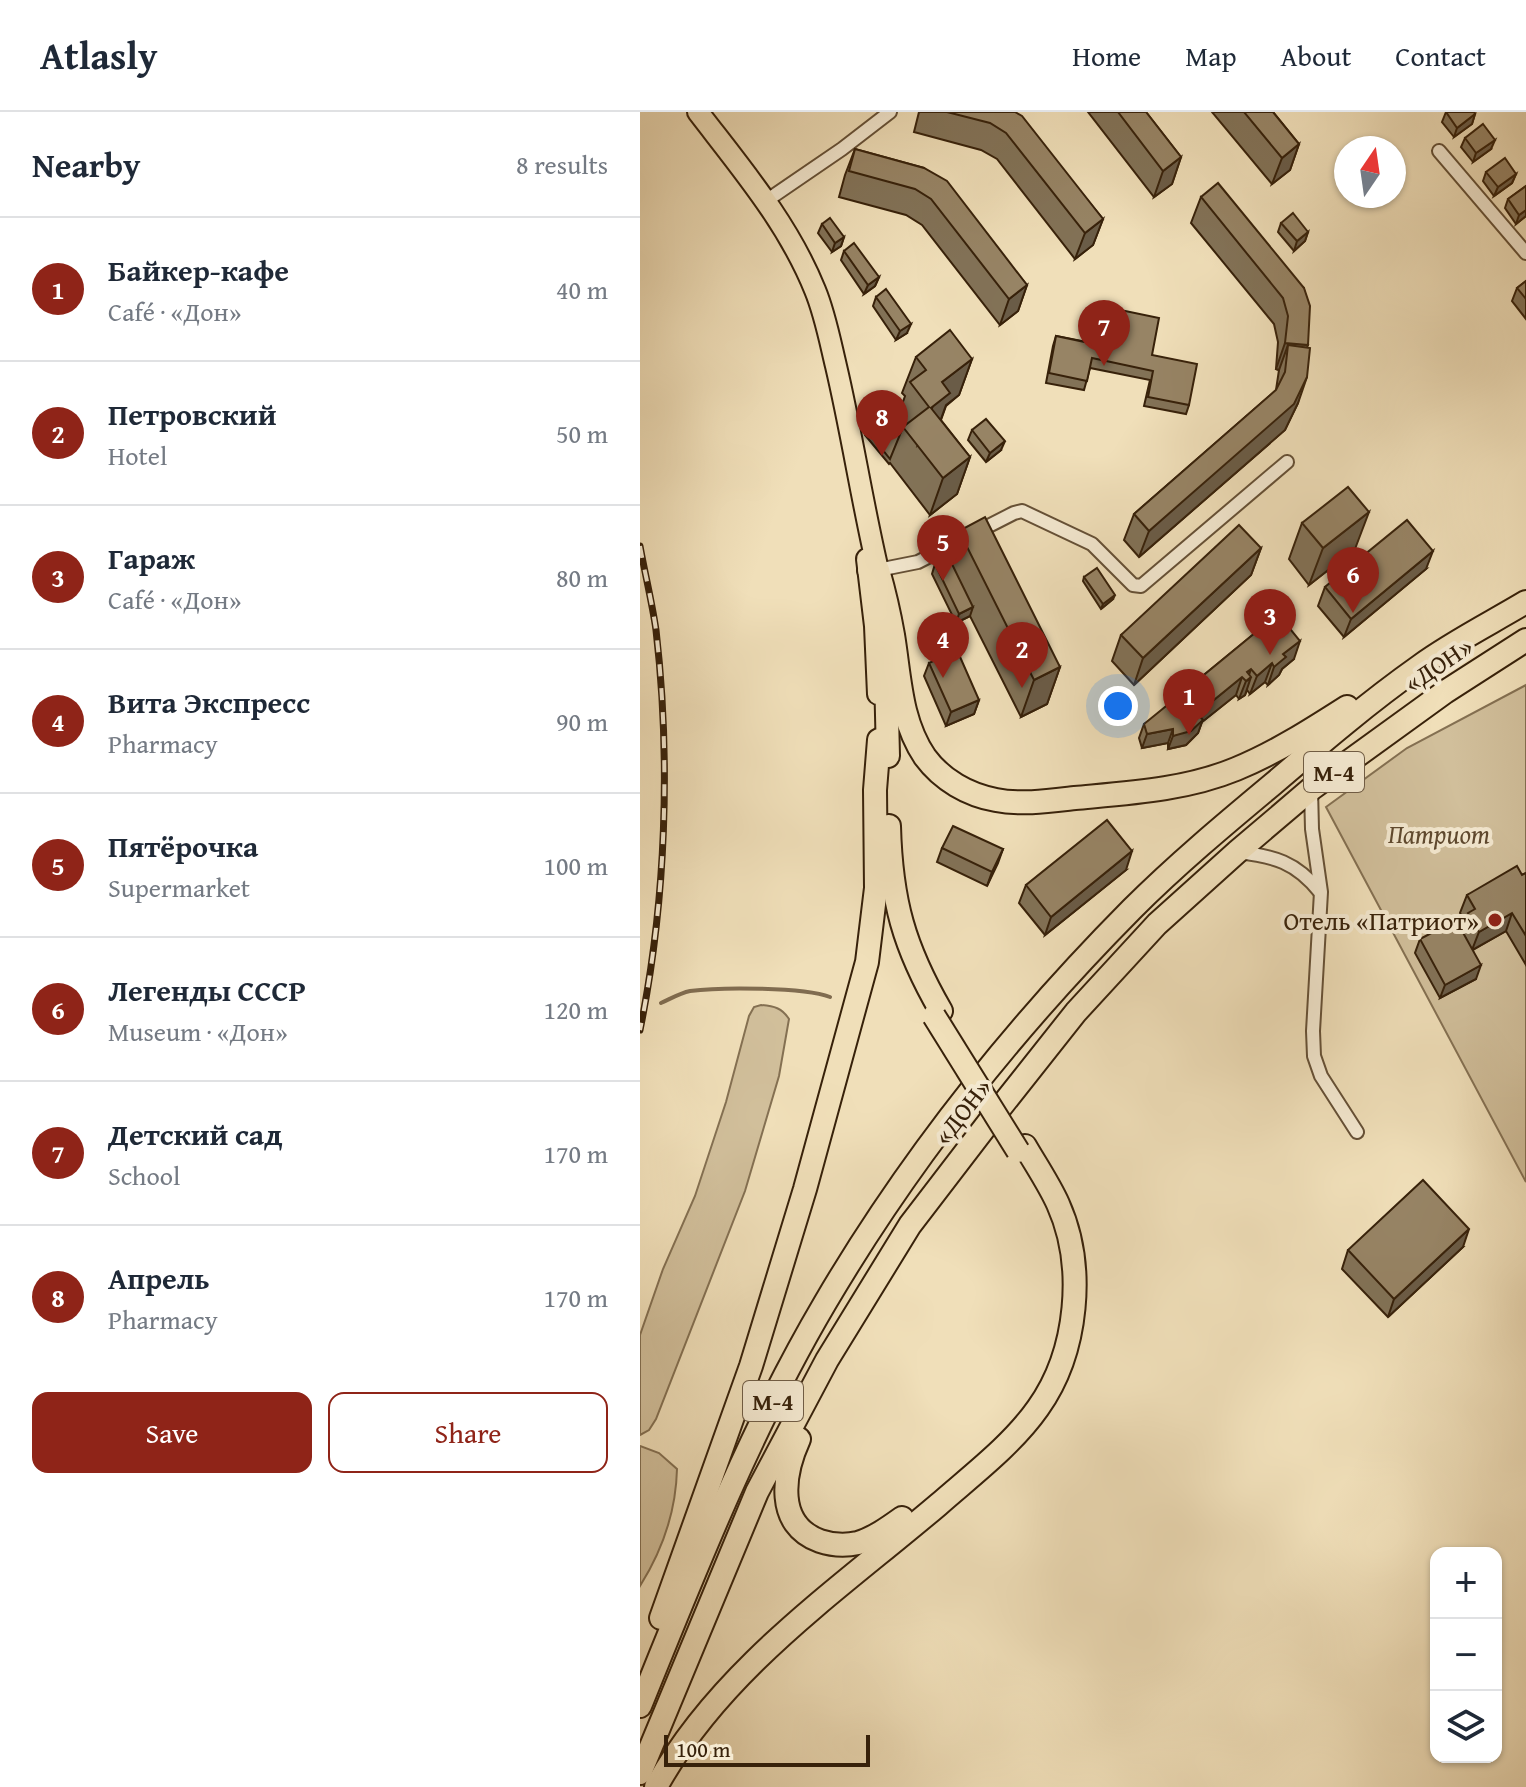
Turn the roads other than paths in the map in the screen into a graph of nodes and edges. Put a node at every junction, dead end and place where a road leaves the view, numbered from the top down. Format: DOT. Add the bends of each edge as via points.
graph roads {
  1 [pos="698,112"];
  2 [pos="890,112"];
  3 [pos="1439,151"];
  4 [pos="766,201"];
  5 [pos="1526,253"];
  6 [pos="1287,462"];
  7 [pos="873,570"];
  8 [pos="1526,602"];
  9 [pos="1526,640"];
  10 [pos="1421,665"];
  11 [pos="879,740"];
  12 [pos="1311,789"];
  13 [pos="1237,852"];
  14 [pos="1321,892"];
  15 [pos="937,1014"];
  16 [pos="1357,1132"];
  17 [pos="1021,1148"];
  18 [pos="827,1360"];
  19 [pos="640,1676"];
  20 [pos="640,1706"];
  21 [pos="640,1773"];
  22 [pos="656,1787"];
  1 -- 4 [label="main road"];
  2 -- 4 [label="street"];
  3 -- 5 [label="street"];
  4 -- 7 [label="main road" via="795,249 822,311 846,410"];
  6 -- 7 [label="street" via="1141,586 1133,585 1092,544 1022,511 918,562"];
  7 -- 10 [label="highway" via="891,622 903,708 916,743 938,773 963,790 995,800 1051,801 1198,783 1291,742"];
  7 -- 11 [label="main road"];
  7 -- 15 [label="highway" via="886,668 894,890 905,938"];
  8 -- 10 [label="highway, «ДОН» / М-4"];
  9 -- 12 [label="highway, «ДОН» / М-4"];
  10 -- 20 [label="highway, «ДОН» / М-4" via="1302,759 1145,896 1003,1049 888,1204 824,1304 734,1483"];
  11 -- 15 [label="highway" via="887,890 896,941"];
  11 -- 19 [label="highway" via="874,925 857,1004 751,1366"];
  12 -- 13 [label="highway, «ДОН» / М-4"];
  12 -- 14 [label="street"];
  13 -- 14 [label="street" via="1291,865"];
  13 -- 18 [label="highway, «ДОН» / М-4" via="1157,924 1076,1012 910,1225"];
  14 -- 16 [label="street" via="1314,1056"];
  15 -- 17 [label="highway"];
  17 -- 18 [label="highway" via="1056,1227 1065,1289 1055,1348 1044,1375 1019,1415 964,1467 877,1536 855,1544 832,1545 802,1532 785,1499 789,1460 827,1377"];
  17 -- 22 [label="highway" via="1059,1205 1071,1245 1073,1309 1055,1379 1039,1407 973,1475 724,1692"];
  18 -- 21 [label="highway, «ДОН» / М-4" via="757,1492"];
}
